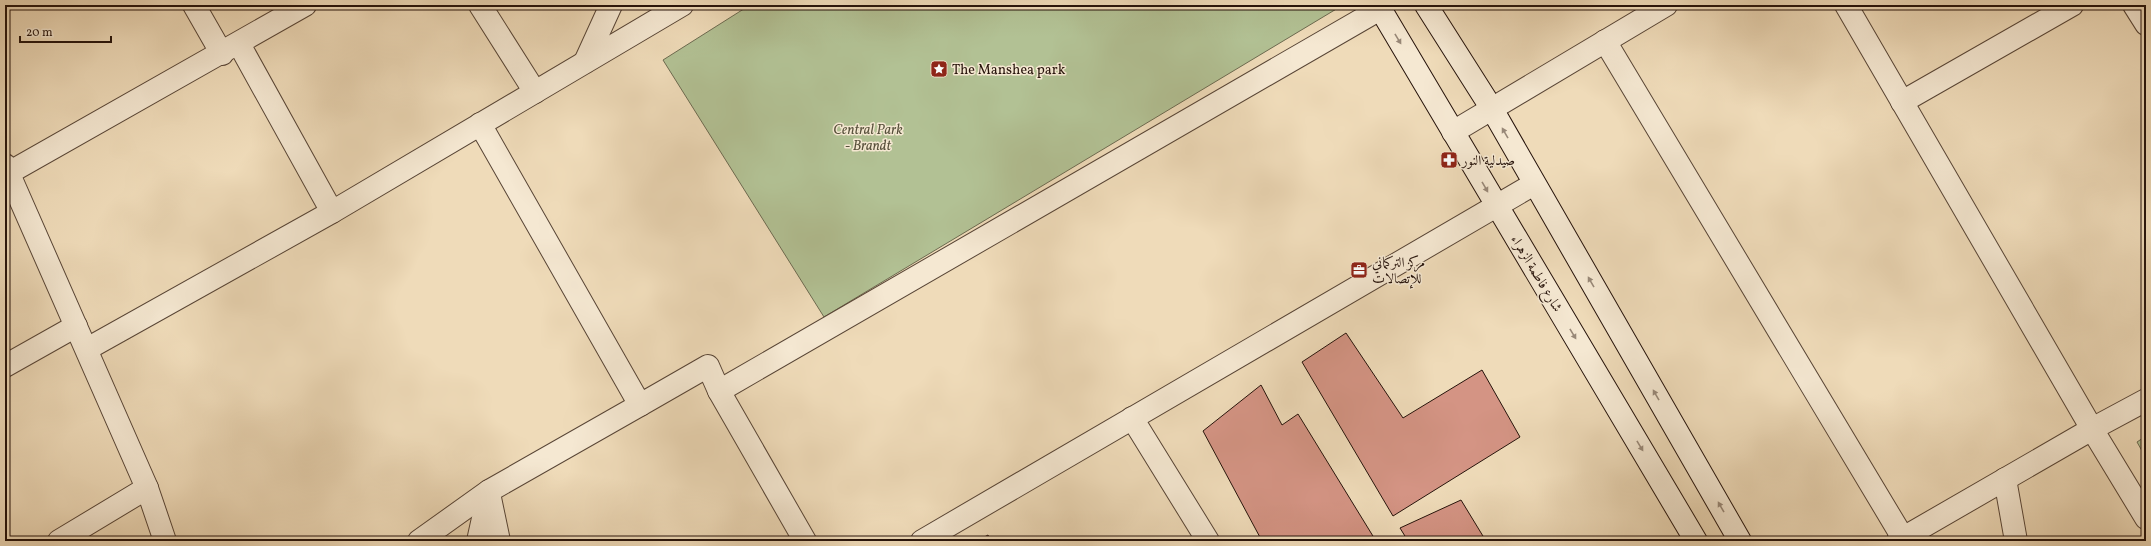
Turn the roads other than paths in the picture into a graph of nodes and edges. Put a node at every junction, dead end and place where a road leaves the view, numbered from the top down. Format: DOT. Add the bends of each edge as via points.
graph roads {
  1 [pos="194,5"];
  2 [pos="305,5"];
  3 [pos="480,5"];
  4 [pos="612,5"];
  5 [pos="682,5"];
  6 [pos="1426,5"];
  7 [pos="1666,5"];
  8 [pos="1846,5"];
  9 [pos="2072,5"];
  10 [pos="2134,5"];
  11 [pos="1379,7"];
  12 [pos="2146,24"];
  13 [pos="1606,41"];
  14 [pos="230,49"];
  15 [pos="585,62"];
  16 [pos="535,92"];
  17 [pos="1902,102"];
  18 [pos="1492,109"];
  19 [pos="480,124"];
  20 [pos="1453,132"];
  21 [pos="6,171"];
  22 [pos="1534,184"];
  23 [pos="1496,206"];
  24 [pos="332,212"];
  25 [pos="76,326"];
  26 [pos="87,349"];
  27 [pos="5,366"];
  28 [pos="720,391"];
  29 [pos="2146,400"];
  30 [pos="640,405"];
  31 [pos="1132,418"];
  32 [pos="2092,429"];
  33 [pos="2005,479"];
  34 [pos="147,488"];
  35 [pos="489,491"];
  36 [pos="2146,518"];
  37 [pos="1900,540"];
  38 [pos="59,541"];
  39 [pos="165,541"];
  40 [pos="419,541"];
  41 [pos="478,541"];
  42 [pos="499,541"];
  43 [pos="805,541"];
  44 [pos="922,541"];
  45 [pos="1208,541"];
  46 [pos="1696,541"];
  47 [pos="1740,541"];
  48 [pos="2016,541"];
  1 -- 14 [label="street"];
  2 -- 14 [label="street"];
  3 -- 16 [label="street"];
  4 -- 15 [label="street"];
  5 -- 15 [label="street"];
  6 -- 18 [label="street"];
  7 -- 13 [label="street"];
  8 -- 17 [label="street"];
  9 -- 17 [label="street"];
  10 -- 12 [label="street"];
  11 -- 20 [label="street, شارع فاطمة الزهراء, one-way"];
  11 -- 28 [label="street"];
  13 -- 18 [label="street"];
  13 -- 37 [label="street"];
  14 -- 21 [label="street"];
  14 -- 24 [label="street"];
  15 -- 16 [label="street"];
  16 -- 19 [label="street"];
  17 -- 32 [label="street"];
  18 -- 20 [label="street"];
  22 -- 18 [label="street, one-way"];
  19 -- 24 [label="street"];
  19 -- 30 [label="street"];
  20 -- 23 [label="street, شارع فاطمة الزهراء, one-way"];
  21 -- 25 [label="street"];
  22 -- 23 [label="street"];
  47 -- 22 [label="street, one-way"];
  23 -- 31 [label="street"];
  23 -- 46 [label="street, شارع فاطمة الزهراء, one-way"];
  24 -- 26 [label="street"];
  25 -- 26 [label="street"];
  25 -- 27 [label="street"];
  26 -- 34 [label="street"];
  28 -- 30 [label="street" via="708,366"];
  28 -- 43 [label="street"];
  29 -- 32 [label="street"];
  30 -- 35 [label="street"];
  31 -- 44 [label="street"];
  31 -- 45 [label="street"];
  32 -- 33 [label="street"];
  32 -- 36 [label="street"];
  33 -- 37 [label="street"];
  33 -- 48 [label="street"];
  34 -- 38 [label="street"];
  34 -- 39 [label="street"];
  35 -- 40 [label="street"];
  35 -- 41 [label="street"];
  35 -- 42 [label="street"];
}
